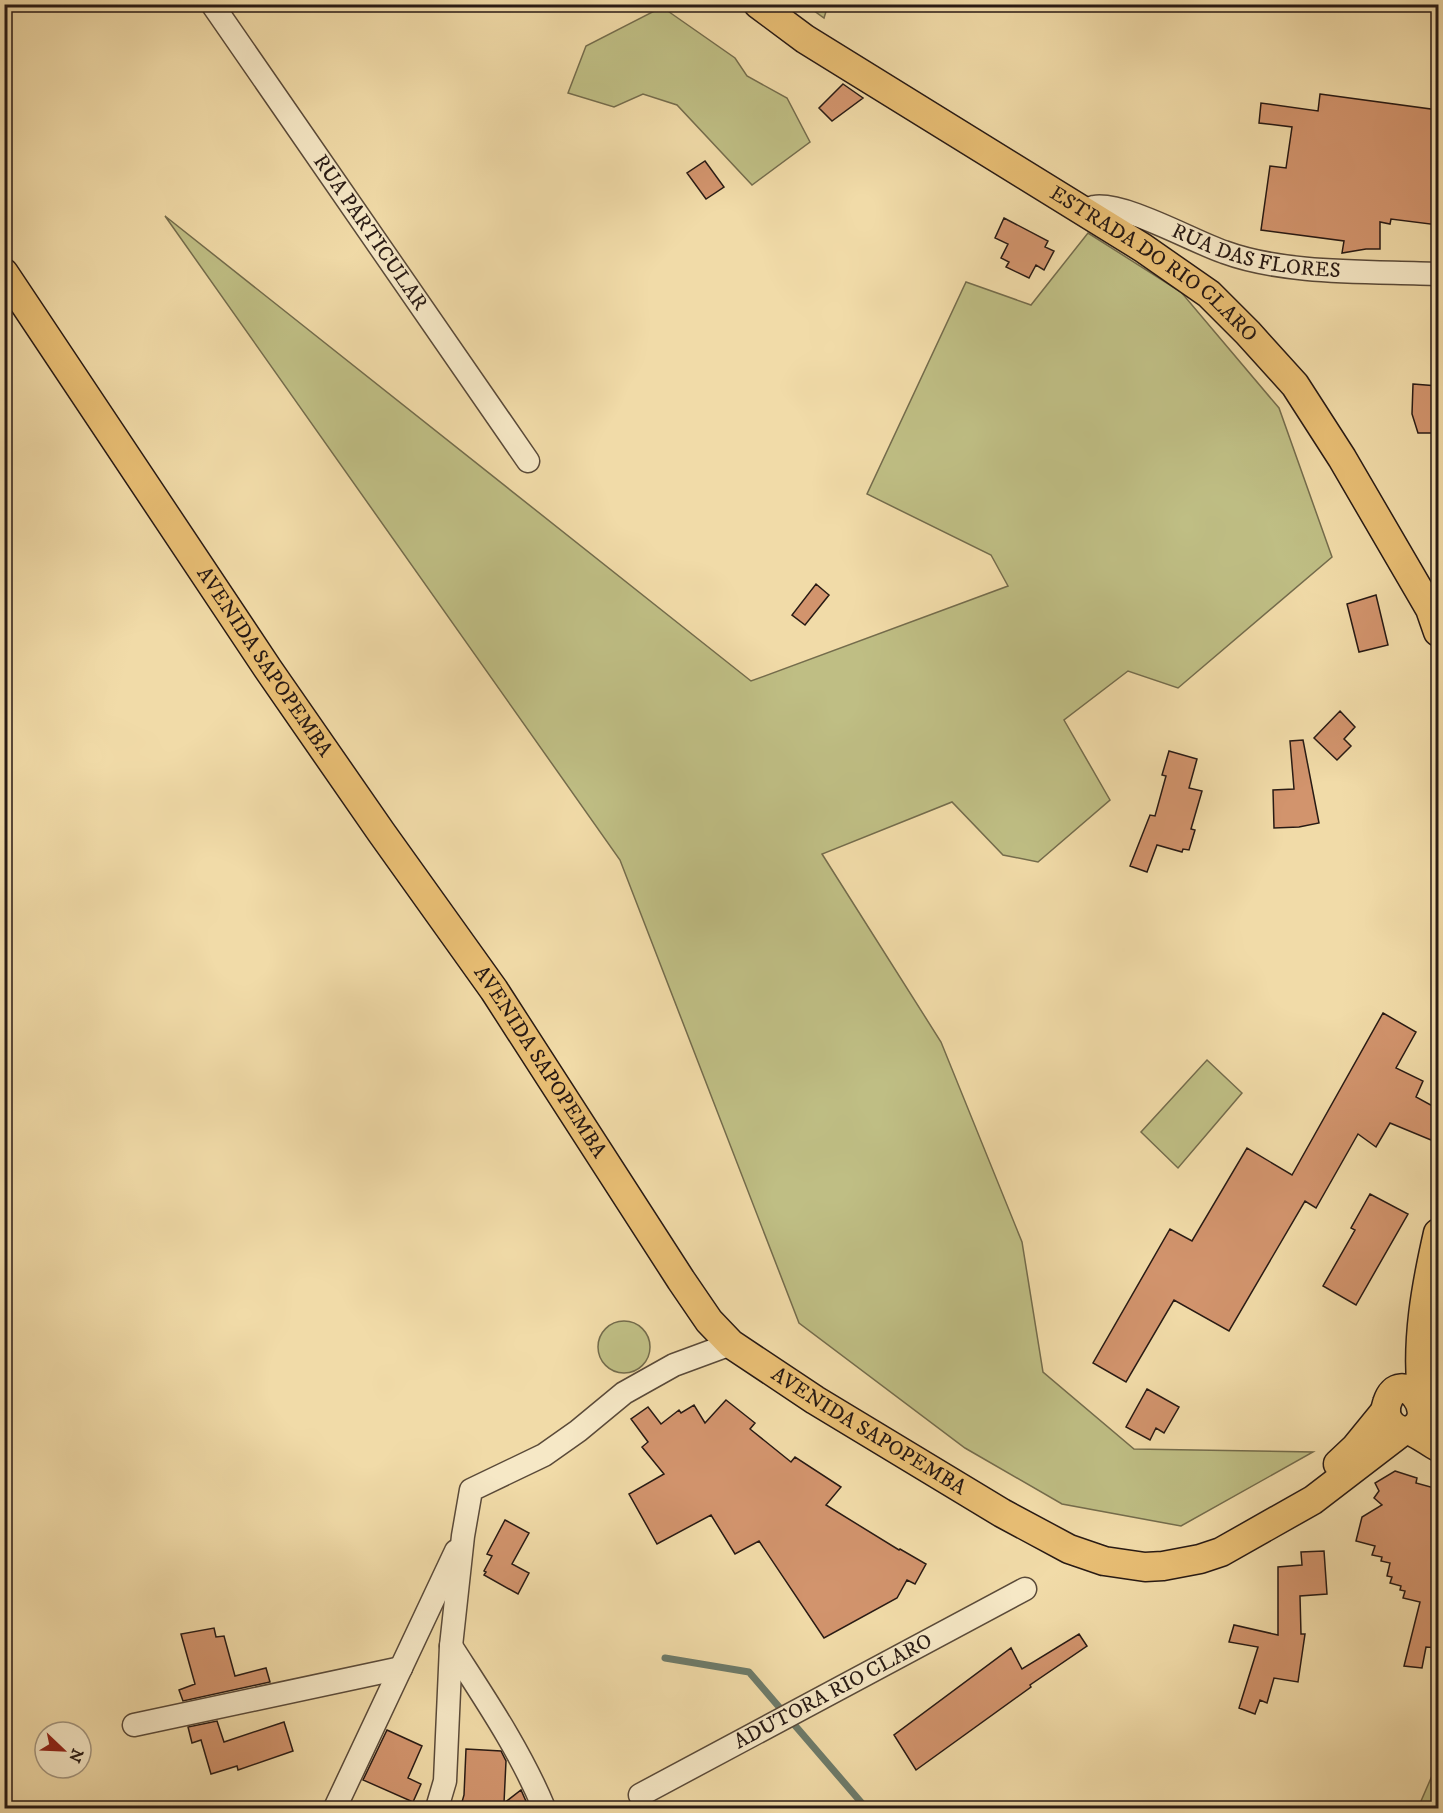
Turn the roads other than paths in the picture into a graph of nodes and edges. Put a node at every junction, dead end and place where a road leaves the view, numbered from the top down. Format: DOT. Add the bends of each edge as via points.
graph roads {
  1 [pos="212,4"];
  2 [pos="758,4"];
  3 [pos="1081,212"];
  4 [pos="4,273"];
  5 [pos="1438,274"];
  6 [pos="528,461"];
  7 [pos="1438,632"];
  8 [pos="1438,1233"];
  9 [pos="1422,1324"];
  10 [pos="731,1344"];
  11 [pos="1429,1403"];
  12 [pos="1398,1416"];
  13 [pos="1438,1448"];
  14 [pos="463,1536"];
  15 [pos="1025,1589"];
  16 [pos="451,1646"];
  17 [pos="401,1668"];
  18 [pos="134,1725"];
  19 [pos="640,1795"];
  20 [pos="335,1809"];
  21 [pos="437,1809"];
  22 [pos="544,1809"];
  1 -- 6 [label="street, RUA PARTICULAR"];
  2 -- 3 [label="main road, ESTRADA DO RIO CLARO" via="805,39"];
  3 -- 5 [label="street, RUA DAS FLORES" via="1095,207 1116,210 1253,261 1292,267"];
  3 -- 7 [label="main road, ESTRADA DO RIO CLARO" via="1143,248 1209,294 1295,385 1430,609"];
  4 -- 10 [label="main road, AVENIDA SAPOPEMBA" via="268,669 494,990 681,1280 709,1321"];
  8 -- 9 [label="main road"];
  9 -- 11 [label="main road" via="1419,1368"];
  9 -- 12 [label="main road"];
  10 -- 12 [label="main road, AVENIDA SAPOPEMBA" via="815,1400 1002,1513 1069,1549 1104,1561 1145,1567 1221,1552 1275,1522 1355,1448"];
  10 -- 14 [label="street" via="674,1365 624,1393 544,1455 471,1490"];
  11 -- 12 [label="main road, AVENIDA SAPOPEMBA" via="1422,1425"];
  11 -- 12 [label="main road" via="1417,1391 1405,1389"];
  12 -- 13 [label="main road"];
  14 -- 16 [label="street"];
  14 -- 17 [label="street"];
  15 -- 19 [label="street, ADUTORA RIO CLARO"];
  16 -- 21 [label="street" via="445,1781"];
  16 -- 22 [label="street" via="510,1737"];
  17 -- 18 [label="street"];
  17 -- 20 [label="street"];
}
